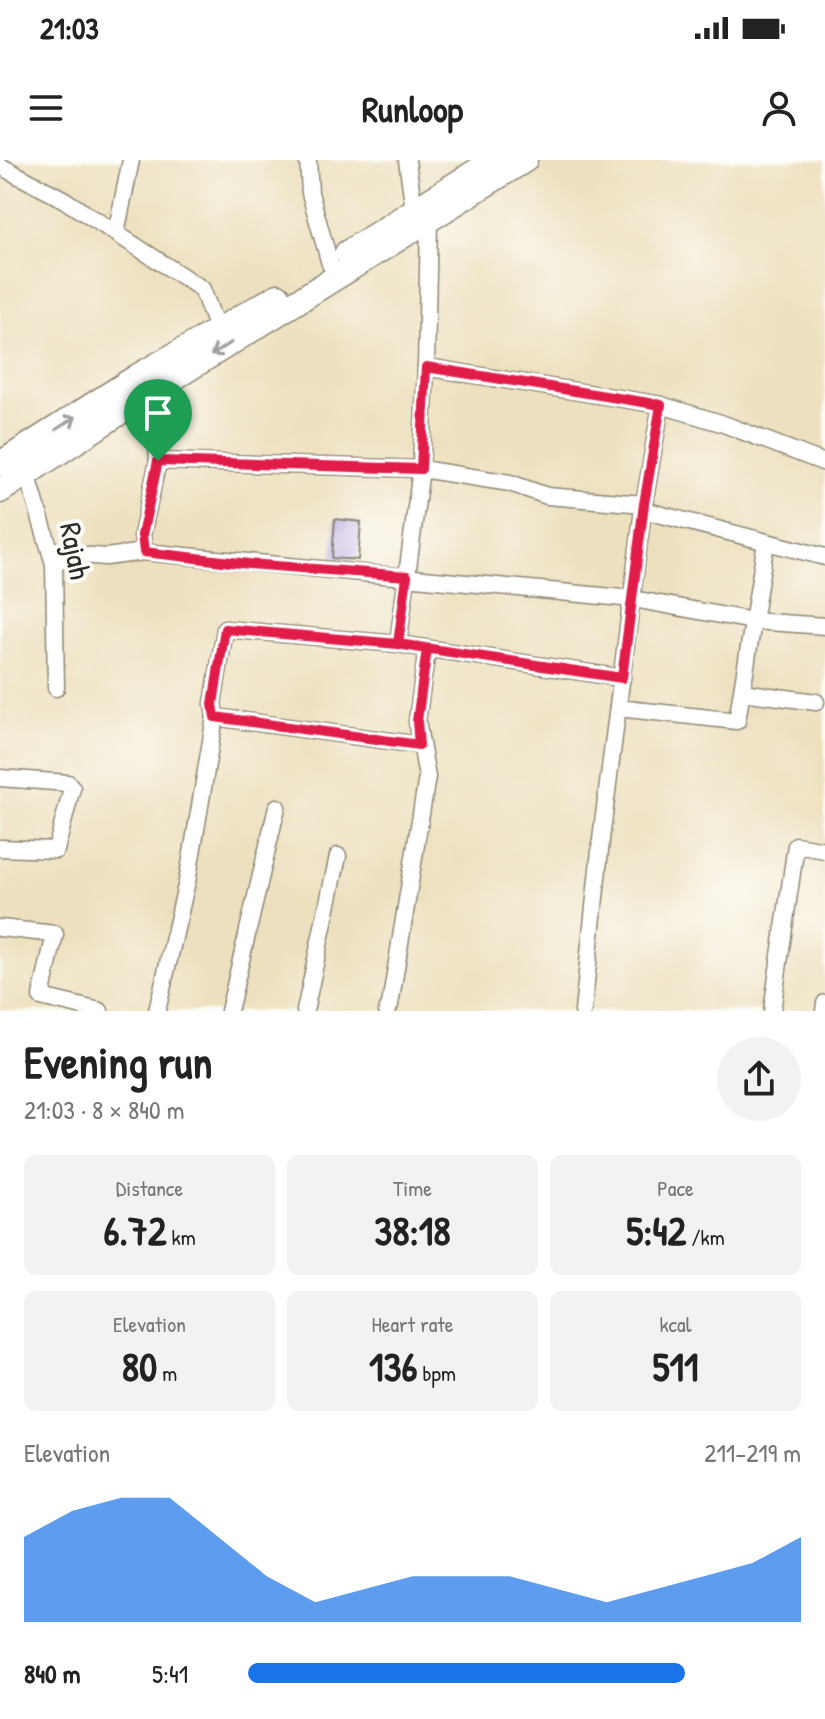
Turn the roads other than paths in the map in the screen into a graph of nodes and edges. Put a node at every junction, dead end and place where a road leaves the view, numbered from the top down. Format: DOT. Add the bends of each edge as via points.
graph roads {
  1 [pos="131,160"];
  2 [pos="308,160"];
  3 [pos="407,160"];
  4 [pos="494,160"];
  5 [pos="525,160"];
  6 [pos="0,166"];
  7 [pos="421,216"];
  8 [pos="116,233"];
  9 [pos="330,264"];
  10 [pos="217,329"];
  11 [pos="426,367"];
  12 [pos="153,391"];
  13 [pos="661,405"];
  14 [pos="158,461"];
  15 [pos="825,463"];
  16 [pos="0,464"];
  17 [pos="421,469"];
  18 [pos="27,473"];
  19 [pos="0,491"];
  20 [pos="643,507"];
  21 [pos="766,542"];
  22 [pos="144,552"];
  23 [pos="825,557"];
  24 [pos="54,564"];
  25 [pos="407,576"];
  26 [pos="633,599"];
  27 [pos="753,621"];
  28 [pos="825,626"];
  29 [pos="398,644"];
  30 [pos="427,649"];
  31 [pos="622,678"];
  32 [pos="56,688"];
  33 [pos="742,692"];
  34 [pos="816,702"];
  35 [pos="618,708"];
  36 [pos="215,717"];
  37 [pos="419,745"];
  38 [pos="0,778"];
  39 [pos="277,807"];
  40 [pos="0,848"];
  41 [pos="825,850"];
  42 [pos="338,856"];
  43 [pos="0,928"];
  44 [pos="825,1003"];
  45 [pos="100,1011"];
  46 [pos="157,1011"];
  47 [pos="229,1011"];
  48 [pos="305,1011"];
  49 [pos="387,1011"];
  50 [pos="583,1011"];
  51 [pos="772,1011"];
  52 [pos="824,1011"];
  1 -- 8 [label="street"];
  2 -- 9 [label="street" via="310,193"];
  3 -- 7 [label="street"];
  4 -- 7 [label="main road"];
  5 -- 7 [label="main road"];
  6 -- 8 [label="street"];
  7 -- 9 [label="main road"];
  7 -- 11 [label="street"];
  7 -- 12 [label="main road, one-way"];
  8 -- 10 [label="street" via="202,289"];
  9 -- 10 [label="main road"];
  16 -- 10 [label="main road, one-way"];
  11 -- 13 [label="street"];
  11 -- 17 [label="street"];
  12 -- 14 [label="street"];
  12 -- 18 [label="main road"];
  13 -- 15 [label="street"];
  13 -- 20 [label="street"];
  14 -- 17 [label="street"];
  14 -- 22 [label="street" via="142,535"];
  17 -- 20 [label="street" via="510,483 547,496"];
  17 -- 25 [label="street"];
  18 -- 19 [label="main road"];
  18 -- 24 [label="street, Rajah"];
  20 -- 21 [label="street"];
  20 -- 26 [label="street"];
  21 -- 23 [label="street"];
  21 -- 27 [label="street"];
  22 -- 24 [label="street" via="69,554"];
  22 -- 25 [label="street"];
  24 -- 32 [label="street, Rajah"];
  25 -- 26 [label="street"];
  25 -- 29 [label="street"];
  26 -- 27 [label="street"];
  26 -- 31 [label="street"];
  27 -- 28 [label="street"];
  27 -- 33 [label="street"];
  29 -- 30 [label="street"];
  29 -- 36 [label="street" via="225,629"];
  30 -- 31 [label="street"];
  30 -- 37 [label="street"];
  31 -- 35 [label="street"];
  33 -- 34 [label="street"];
  33 -- 35 [label="street" via="737,721"];
  35 -- 50 [label="street"];
  36 -- 37 [label="street"];
  36 -- 46 [label="street" via="188,877"];
  37 -- 49 [label="street" via="427,777"];
  38 -- 40 [label="street" via="68,783 72,788 56,850"];
  39 -- 47 [label="street"];
  41 -- 51 [label="street" via="796,845"];
  42 -- 48 [label="street"];
  43 -- 45 [label="street" via="55,934 41,997"];
  44 -- 52 [label="street"];
}
